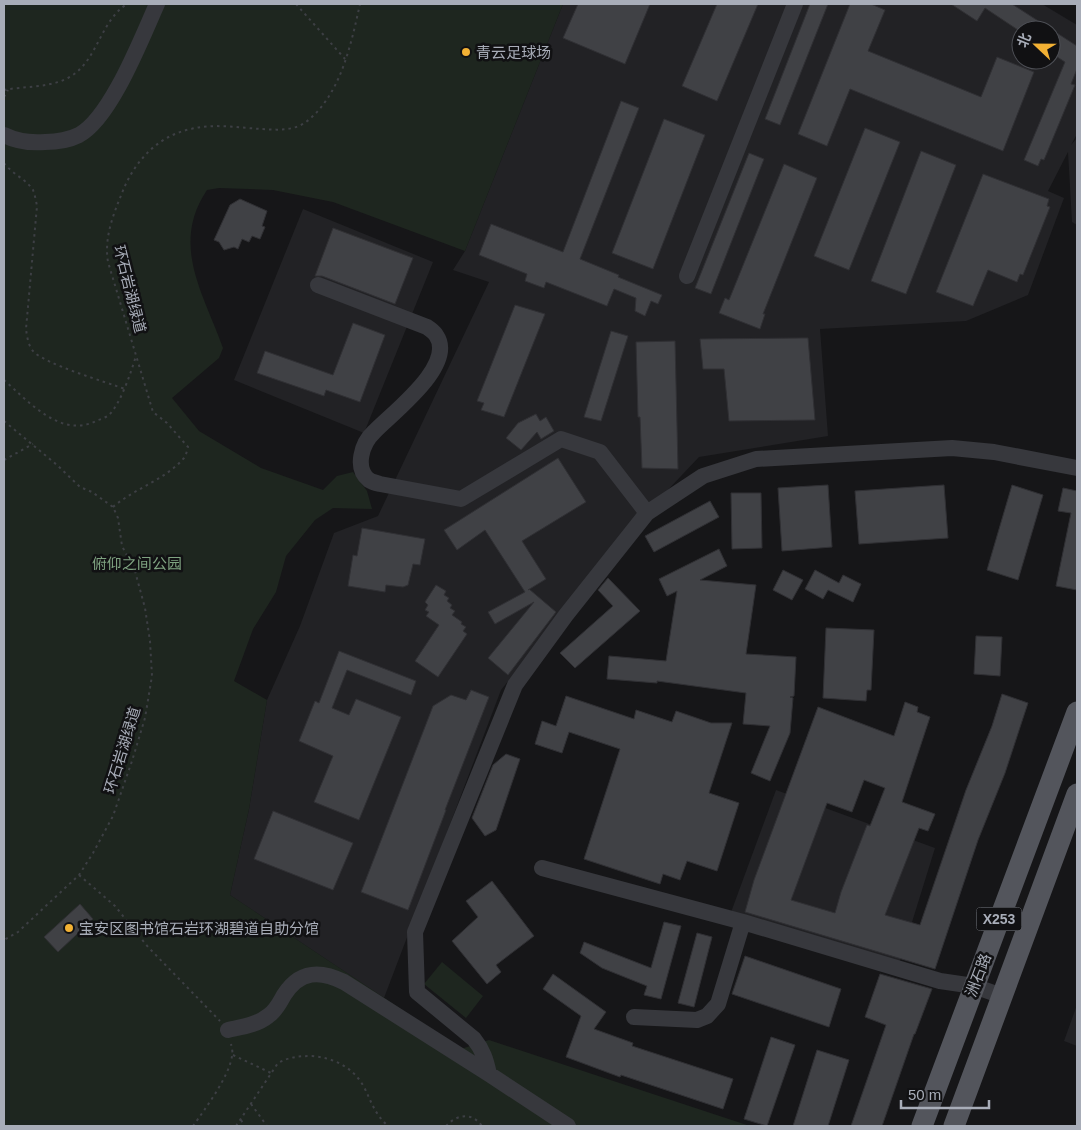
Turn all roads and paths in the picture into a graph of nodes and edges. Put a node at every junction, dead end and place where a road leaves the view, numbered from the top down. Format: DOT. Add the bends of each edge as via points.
graph roads {
  1 [pos="122,4"];
  2 [pos="127,4"];
  3 [pos="157,4"];
  4 [pos="296,4"];
  5 [pos="360,4"];
  6 [pos="795,4"];
  7 [pos="119,9"];
  8 [pos="345,60"];
  9 [pos="8,89"];
  10 [pos="4,90"];
  11 [pos="4,97"];
  12 [pos="4,135"];
  13 [pos="4,163"];
  14 [pos="687,276"];
  15 [pos="318,285"];
  16 [pos="136,356"];
  17 [pos="4,380"];
  18 [pos="125,389"];
  19 [pos="4,421"];
  20 [pos="33,444"];
  21 [pos="4,460"];
  22 [pos="1077,468"];
  23 [pos="113,507"];
  24 [pos="647,513"];
  25 [pos="1077,712"];
  26 [pos="1077,794"];
  27 [pos="542,868"];
  28 [pos="79,875"];
  29 [pos="743,922"];
  30 [pos="4,940"];
  31 [pos="974,986"];
  32 [pos="1002,996"];
  33 [pos="634,1017"];
  34 [pos="228,1030"];
  35 [pos="233,1055"];
  36 [pos="271,1072"];
  37 [pos="489,1074"];
  38 [pos="251,1104"];
  39 [pos="240,1120"];
  40 [pos="193,1126"];
  41 [pos="236,1126"];
  42 [pos="245,1126"];
  43 [pos="267,1126"];
  44 [pos="388,1126"];
  45 [pos="446,1126"];
  46 [pos="482,1126"];
  47 [pos="568,1126"];
  48 [pos="922,1126"];
  49 [pos="954,1126"];
  1 -- 7 [label="path"];
  2 -- 7 [label="path"];
  3 -- 12 [label="street" via="113,96 101,116 80,135 57,142 35,143"];
  4 -- 8 [label="path"];
  5 -- 8 [label="path, 环石岩湖绿道"];
  6 -- 14 [label="street"];
  7 -- 9 [label="path" via="86,63 70,78"];
  8 -- 16 [label="path, 环石岩湖绿道" via="335,87 321,107 306,122 293,129 207,127 184,130 162,141 140,159 128,176 106,240 108,262"];
  9 -- 10 [label="path"];
  9 -- 11 [label="path"];
  13 -- 18 [label="path" via="27,183 37,206 26,329 28,341 42,358"];
  15 -- 24 [label="street" via="427,327 436,335 440,350 433,369 418,392 372,433 360,459 362,471 369,480 461,499 561,439 600,452"];
  16 -- 18 [label="path"];
  16 -- 23 [label="path, 环石岩湖绿道" via="153,412 188,447 185,457 162,476"];
  17 -- 18 [label="path" via="53,420 73,426 91,424 109,414"];
  19 -- 20 [label="path"];
  20 -- 21 [label="path"];
  20 -- 23 [label="path" via="80,487"];
  22 -- 24 [label="street" via="994,452 952,448 756,459 702,476"];
  23 -- 28 [label="path, 环石岩湖绿道" via="122,546 135,571 145,608 152,676 145,718 113,816"];
  24 -- 37 [label="street" via="515,685 416,932 416,992 474,1039 481,1048"];
  25 -- 31 [label="main road, 洲石路 / X253"];
  26 -- 32 [label="main road, 洲石路 / X253"];
  27 -- 29 [label="street"];
  28 -- 30 [label="path, 环石岩湖绿道" via="18,932"];
  28 -- 34 [label="path" via="115,906 148,947"];
  29 -- 31 [label="street" via="940,981"];
  29 -- 33 [label="street" via="718,1004 707,1016 697,1020"];
  31 -- 32 [label="street"];
  31 -- 48 [label="main road, 洲石路 / X253"];
  32 -- 49 [label="main road, 洲石路 / X253"];
  34 -- 35 [label="path"];
  34 -- 37 [label="street" via="267,1017 300,978 327,975 344,982"];
  35 -- 36 [label="path"];
  35 -- 40 [label="path" via="224,1078"];
  36 -- 38 [label="path"];
  36 -- 44 [label="path" via="288,1058 305,1056 334,1060 345,1066 363,1085 373,1108"];
  37 -- 47 [label="street"];
  38 -- 39 [label="path"];
  38 -- 43 [label="path"];
  39 -- 41 [label="path"];
  39 -- 42 [label="path"];
  45 -- 46 [label="path" via="457,1117 464,1116 478,1120"];
}
